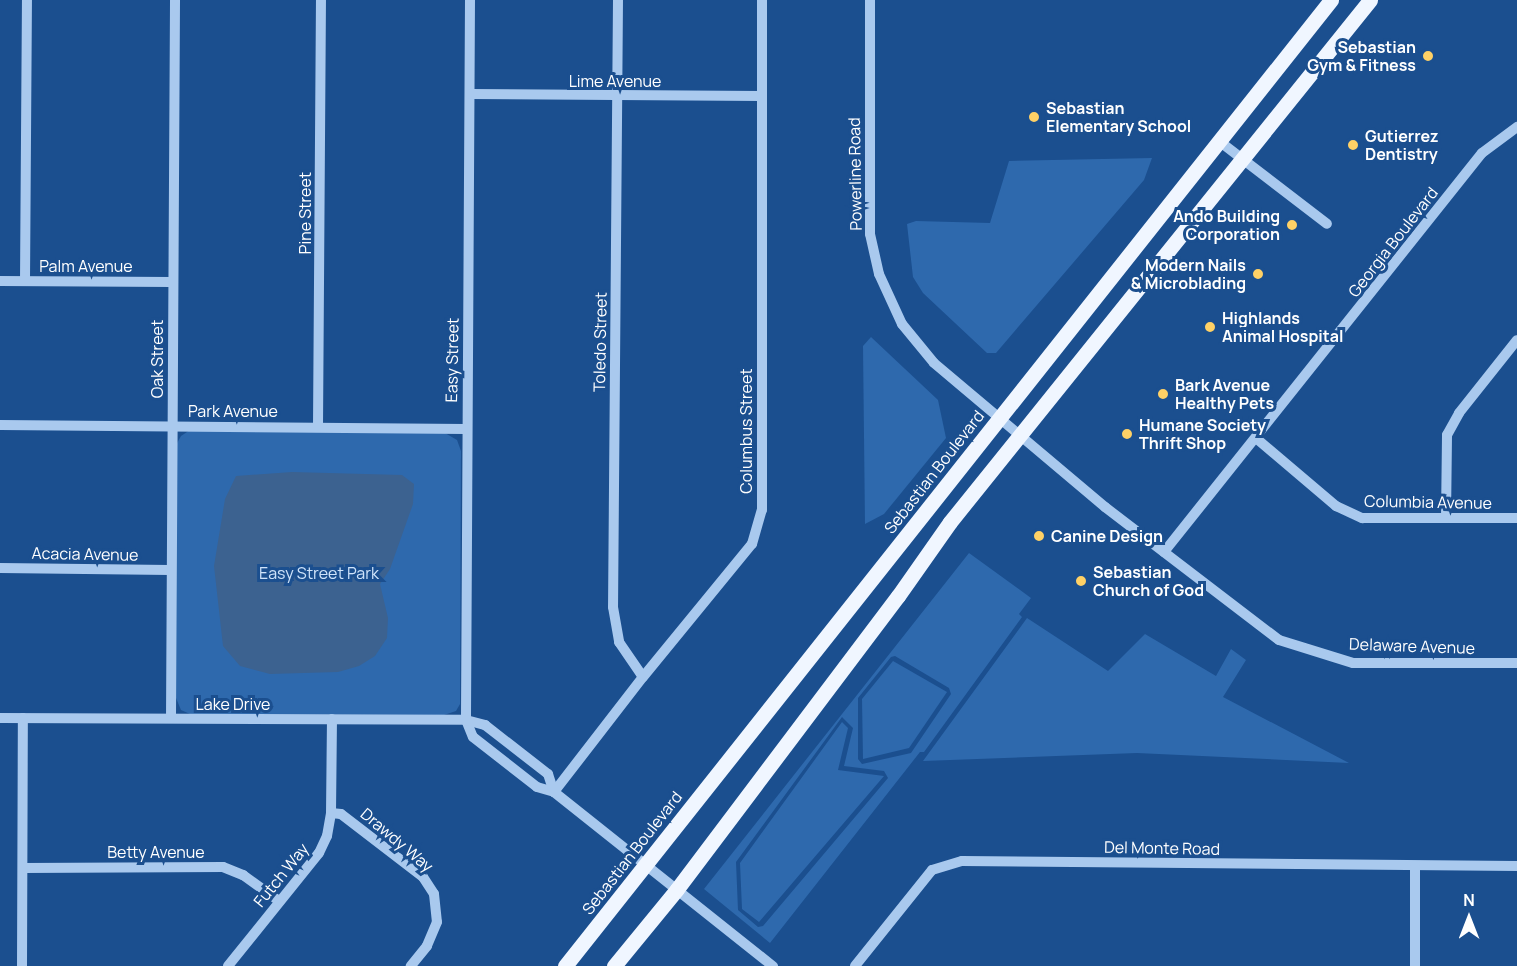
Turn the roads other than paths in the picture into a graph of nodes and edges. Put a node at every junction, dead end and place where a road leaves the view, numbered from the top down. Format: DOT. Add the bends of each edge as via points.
graph roads {
  1 [pos="27,0"];
  2 [pos="175,0"];
  3 [pos="321,0"];
  4 [pos="470,0"];
  5 [pos="618,0"];
  6 [pos="762,0"];
  7 [pos="870,0"];
  8 [pos="1331,0"];
  9 [pos="1370,0"];
  10 [pos="470,94"];
  11 [pos="618,96"];
  12 [pos="761,96"];
  13 [pos="1517,127"];
  14 [pos="1219,141"];
  15 [pos="1241,158"];
  16 [pos="1327,225"];
  17 [pos="0,280"];
  18 [pos="26,281"];
  19 [pos="172,282"];
  20 [pos="1517,340"];
  21 [pos="999,418"];
  22 [pos="0,426"];
  23 [pos="173,426"];
  24 [pos="318,426"];
  25 [pos="466,429"];
  26 [pos="1019,436"];
  27 [pos="1257,439"];
  28 [pos="1446,518"];
  29 [pos="1517,518"];
  30 [pos="1164,552"];
  31 [pos="0,568"];
  32 [pos="170,570"];
  33 [pos="1517,663"];
  34 [pos="643,677"];
  35 [pos="0,717"];
  36 [pos="23,718"];
  37 [pos="171,718"];
  38 [pos="332,719"];
  39 [pos="466,720"];
  40 [pos="554,792"];
  41 [pos="331,813"];
  42 [pos="646,864"];
  43 [pos="1415,866"];
  44 [pos="1517,867"];
  45 [pos="23,868"];
  46 [pos="677,889"];
  47 [pos="279,901"];
  48 [pos="22,966"];
  49 [pos="228,966"];
  50 [pos="411,966"];
  51 [pos="565,966"];
  52 [pos="614,966"];
  53 [pos="772,966"];
  54 [pos="855,966"];
  55 [pos="1415,966"];
  1 -- 18 [label="street"];
  2 -- 19 [label="street, Oak Street"];
  3 -- 24 [label="street, Pine Street"];
  4 -- 10 [label="street, Easy Street"];
  5 -- 11 [label="street, Toledo Street"];
  6 -- 12 [label="street, Columbus Street"];
  7 -- 21 [label="street, Powerline Road" via="868,189 870,234 879,274 902,324 934,363"];
  8 -- 14 [label="main road, Sebastian Boulevard"];
  9 -- 15 [label="main road"];
  10 -- 11 [label="street, Lime Avenue"];
  10 -- 25 [label="street, Easy Street"];
  11 -- 12 [label="street, Lime Avenue"];
  11 -- 34 [label="street, Toledo Street" via="613,607 619,642"];
  12 -- 34 [label="street, Columbus Street" via="762,510 752,544"];
  13 -- 27 [label="street, Georgia Boulevard" via="1482,153"];
  14 -- 15 [label="street"];
  14 -- 21 [label="main road, Sebastian Boulevard"];
  15 -- 16 [label="street"];
  15 -- 26 [label="main road"];
  17 -- 18 [label="street, Palm Avenue"];
  18 -- 19 [label="street, Palm Avenue"];
  19 -- 23 [label="street, Oak Street"];
  20 -- 28 [label="street" via="1458,413 1447,435"];
  21 -- 26 [label="street, Powerline Road"];
  21 -- 42 [label="main road, Sebastian Boulevard"];
  22 -- 23 [label="street, Park Avenue"];
  23 -- 24 [label="street, Park Avenue"];
  23 -- 32 [label="street, Oak Street"];
  24 -- 25 [label="street, Park Avenue"];
  25 -- 39 [label="street, Easy Street"];
  26 -- 30 [label="street, Delaware Avenue"];
  26 -- 46 [label="main road" via="950,522"];
  27 -- 28 [label="street, Columbia Avenue" via="1336,506 1362,518"];
  27 -- 30 [label="street, Georgia Boulevard"];
  28 -- 29 [label="street, Columbia Avenue"];
  30 -- 33 [label="street, Delaware Avenue" via="1279,640 1353,663"];
  31 -- 32 [label="street, Acacia Avenue"];
  32 -- 37 [label="street, Oak Street"];
  34 -- 40 [label="street, Columbus Street"];
  35 -- 36 [label="street, Lake Drive"];
  36 -- 37 [label="street, Lake Drive"];
  36 -- 45 [label="street"];
  37 -- 38 [label="street, Lake Drive"];
  38 -- 39 [label="street, Lake Drive"];
  38 -- 41 [label="street, Futch Way"];
  39 -- 40 [label="street" via="473,736 537,787"];
  39 -- 40 [label="street" via="485,725 548,774"];
  40 -- 42 [label="street"];
  41 -- 47 [label="street, Futch Way" via="319,853"];
  41 -- 50 [label="street, Drawdy Way" via="341,814 423,877 434,894 437,922 427,946"];
  42 -- 46 [label="street"];
  42 -- 51 [label="main road, Sebastian Boulevard"];
  43 -- 44 [label="street, Del Monte Road"];
  43 -- 54 [label="street, Del Monte Road" via="962,861 932,870"];
  43 -- 55 [label="street"];
  45 -- 47 [label="street, Betty Avenue" via="223,867"];
  45 -- 48 [label="street"];
  46 -- 52 [label="main road"];
  46 -- 53 [label="street"];
  47 -- 49 [label="street, Futch Way"];
}
